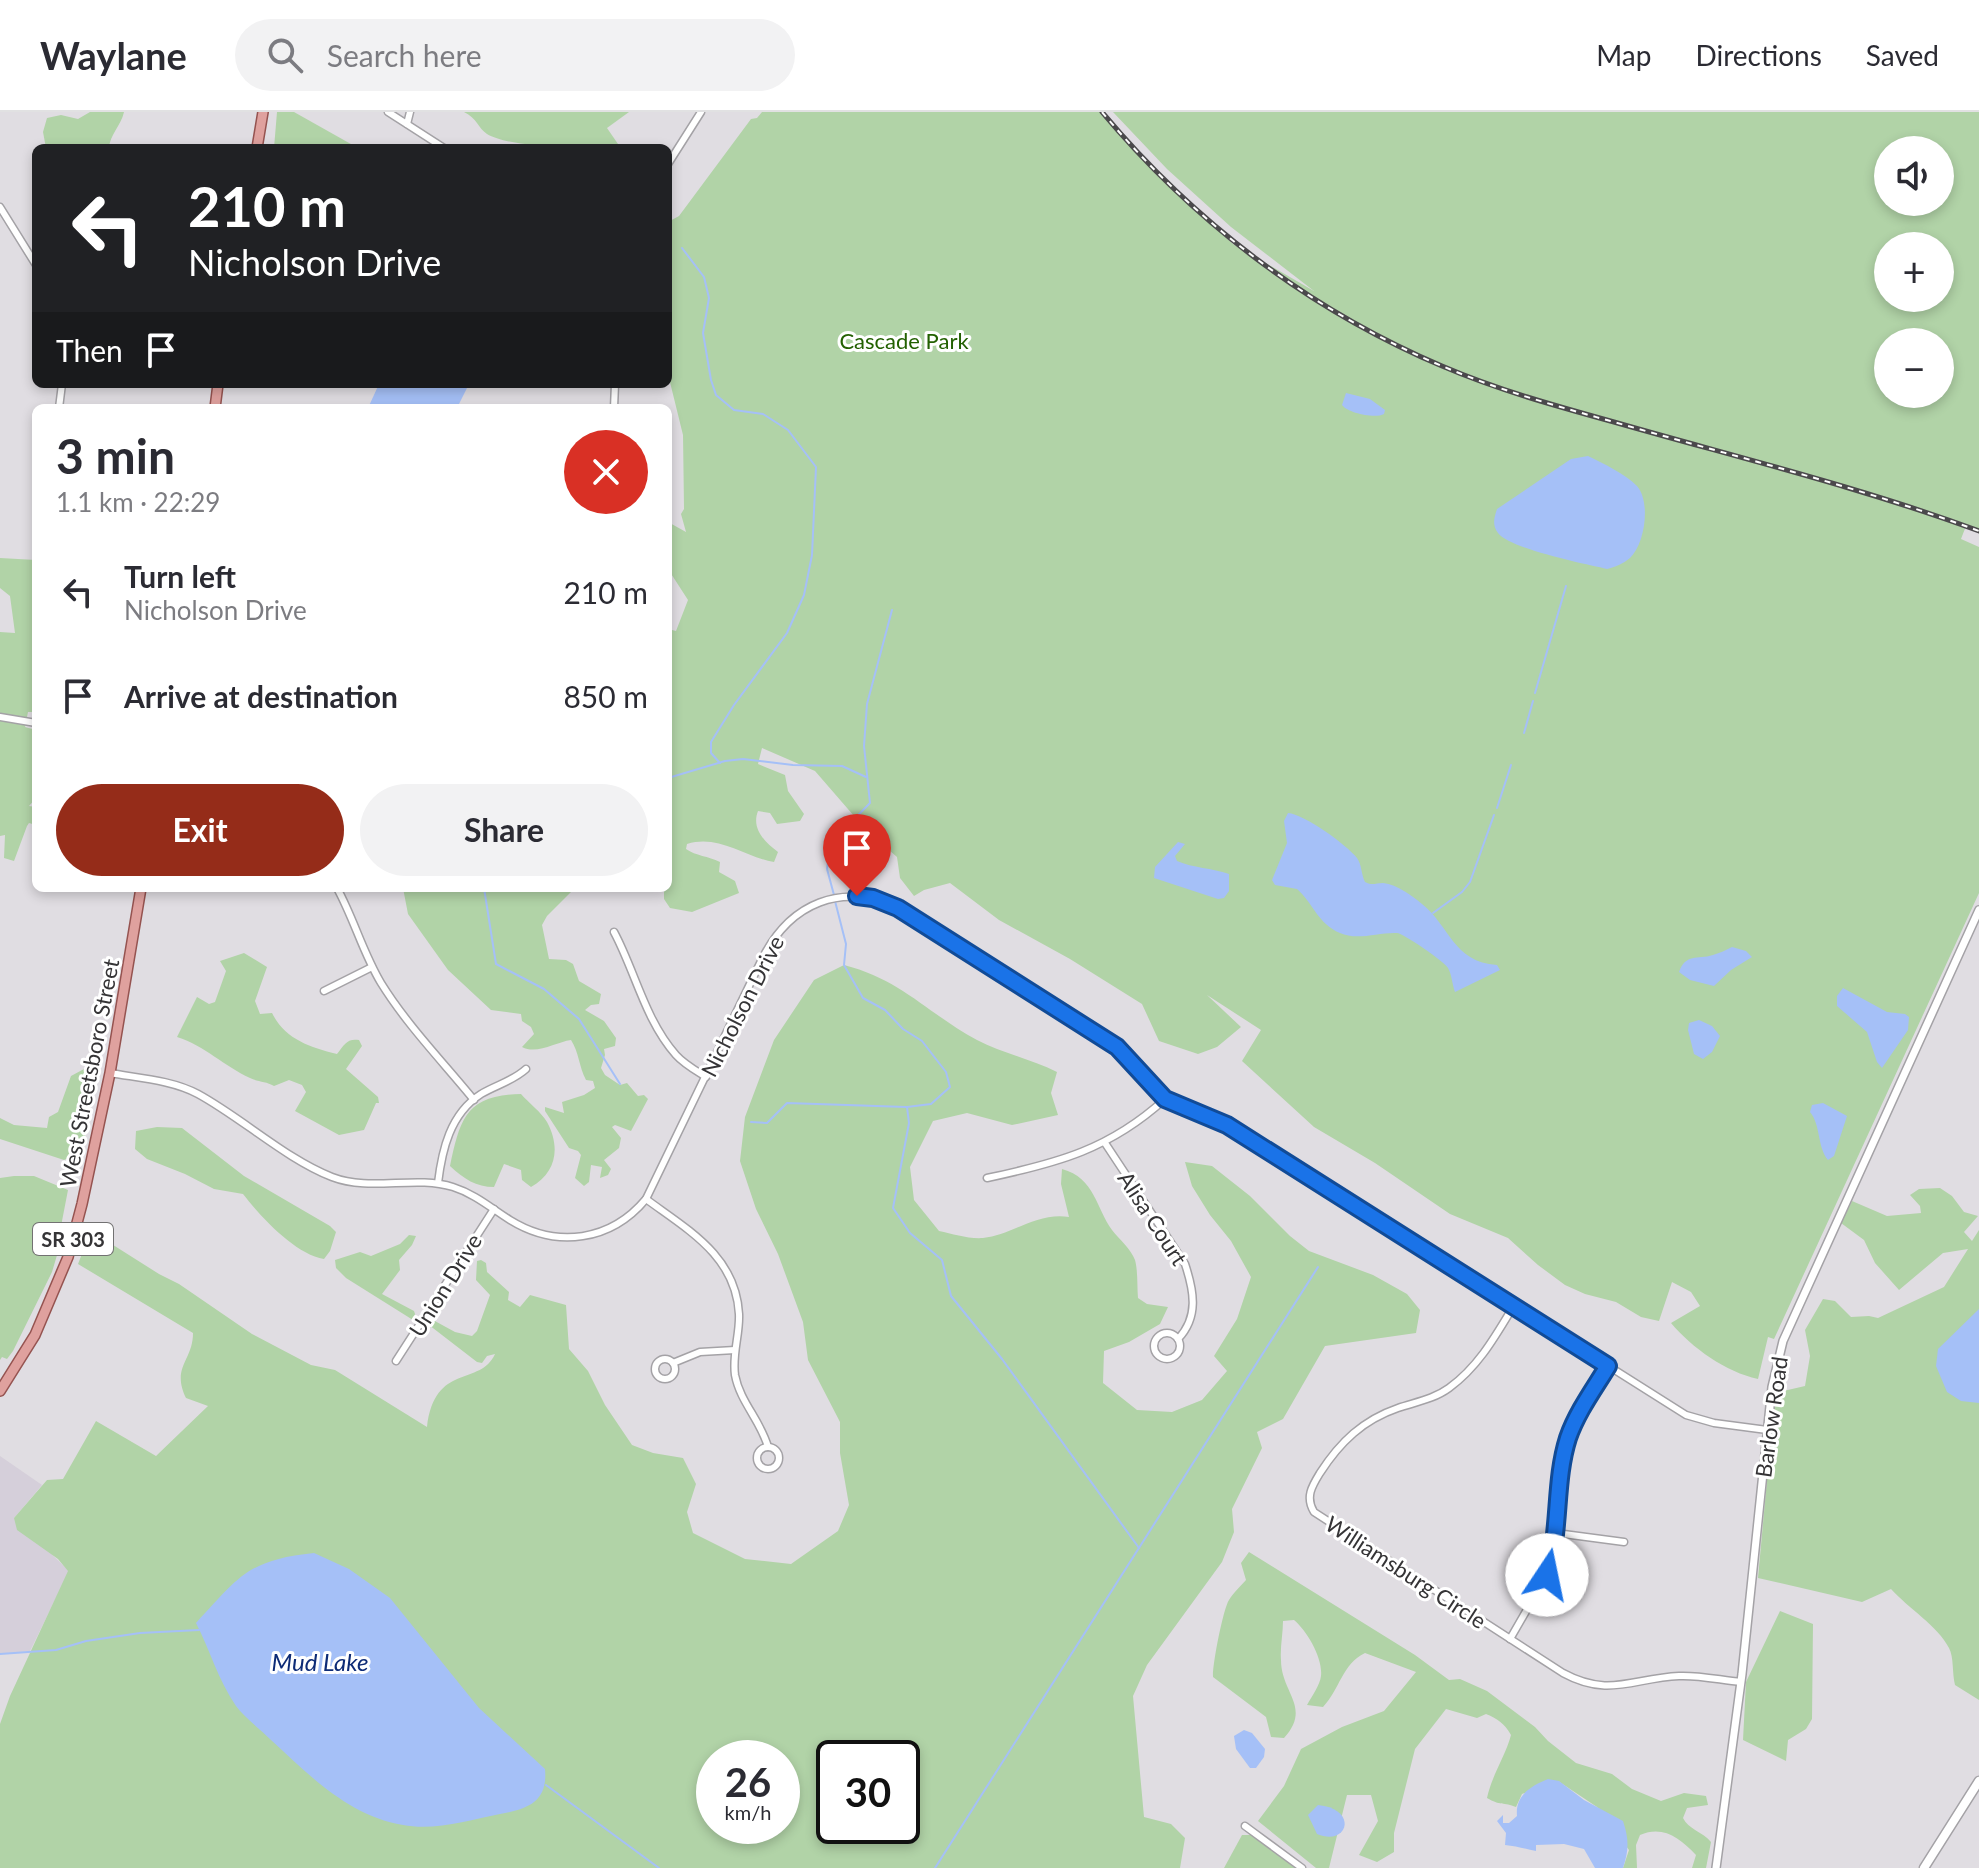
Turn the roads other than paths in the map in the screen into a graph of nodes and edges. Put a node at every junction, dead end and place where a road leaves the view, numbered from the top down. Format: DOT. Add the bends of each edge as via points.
graph roads {
  1 [pos="263,112"];
  2 [pos="388,112"];
  3 [pos="410,112"];
  4 [pos="701,112"];
  5 [pos="407,124"];
  6 [pos="258,144"];
  7 [pos="438,144"];
  8 [pos="672,158"];
  9 [pos="0,207"];
  10 [pos="32,259"];
  11 [pos="0,717"];
  12 [pos="32,722"];
  13 [pos="140,892"];
  14 [pos="339,892"];
  15 [pos="1979,910"];
  16 [pos="614,932"];
  17 [pos="372,967"];
  18 [pos="324,991"];
  19 [pos="526,1069"];
  20 [pos="110,1073"];
  21 [pos="706,1077"];
  22 [pos="1165,1099"];
  23 [pos="474,1100"];
  24 [pos="1105,1143"];
  25 [pos="987,1178"];
  26 [pos="438,1183"];
  27 [pos="646,1199"];
  28 [pos="494,1209"];
  29 [pos="1513,1307"];
  30 [pos="1178,1339"];
  31 [pos="735,1350"];
  32 [pos="396,1361"];
  33 [pos="673,1363"];
  34 [pos="1608,1366"];
  35 [pos="0,1391"];
  36 [pos="1767,1430"];
  37 [pos="768,1447"];
  38 [pos="1556,1533"];
  39 [pos="1624,1542"];
  40 [pos="1510,1639"];
  41 [pos="1741,1682"];
  42 [pos="1979,1781"];
  43 [pos="1245,1826"];
  44 [pos="1302,1868"];
  45 [pos="1716,1868"];
  46 [pos="1924,1868"];
  1 -- 6 [label="main road"];
  2 -- 5 [label="street"];
  3 -- 5 [label="street"];
  4 -- 8 [label="street"];
  5 -- 7 [label="street"];
  9 -- 10 [label="street"];
  11 -- 12 [label="street"];
  13 -- 20 [label="main road, West Streetsboro Street / SR 303"];
  14 -- 17 [label="street"];
  15 -- 36 [label="street, Barlow Road" via="1791,1317 1774,1371"];
  16 -- 21 [label="street" via="667,1043"];
  17 -- 18 [label="street"];
  17 -- 23 [label="street" via="398,1009"];
  19 -- 23 [label="street"];
  20 -- 26 [label="street, Nicholson Drive" via="198,1094 332,1177 362,1183"];
  20 -- 35 [label="main road, West Streetsboro Street / SR 303" via="68,1257 35,1335"];
  21 -- 22 [label="street, Nicholson Drive" via="770,943 795,915 830,899 873,898 898,908 1117,1047"];
  21 -- 27 [label="street, Nicholson Drive"];
  22 -- 24 [label="street"];
  22 -- 29 [label="street, Nicholson Drive" via="1227,1125"];
  23 -- 26 [label="street" via="446,1141"];
  24 -- 25 [label="street"];
  24 -- 30 [label="street, Alisa Court" via="1185,1264 1193,1309 1191,1323"];
  26 -- 28 [label="street, Nicholson Drive"];
  27 -- 28 [label="street, Nicholson Drive" via="616,1226 569,1239 533,1231"];
  27 -- 31 [label="street" via="702,1240 721,1261 736,1293"];
  28 -- 32 [label="street, Union Drive"];
  29 -- 34 [label="street, Nicholson Drive"];
  29 -- 40 [label="street, Williamsburg Circle" via="1463,1377 1434,1396 1370,1420 1344,1441 1314,1483 1309,1501 1319,1517"];
  30 -- 30 [label="street" via="1160,1336 1154,1346 1157,1354 1172,1358 1180,1348"];
  31 -- 33 [label="street" via="700,1352"];
  31 -- 37 [label="street" via="740,1391"];
  34 -- 36 [label="street, Nicholson Drive" via="1695,1418"];
  34 -- 38 [label="street" via="1568,1438"];
  36 -- 41 [label="street, Barlow Road"];
  38 -- 39 [label="street"];
  38 -- 40 [label="street" via="1547,1575"];
  40 -- 41 [label="street, Williamsburg Circle" via="1572,1677 1598,1685 1679,1676"];
  41 -- 45 [label="street, Barlow Road"];
  42 -- 46 [label="main road"];
  43 -- 44 [label="street"];
}
